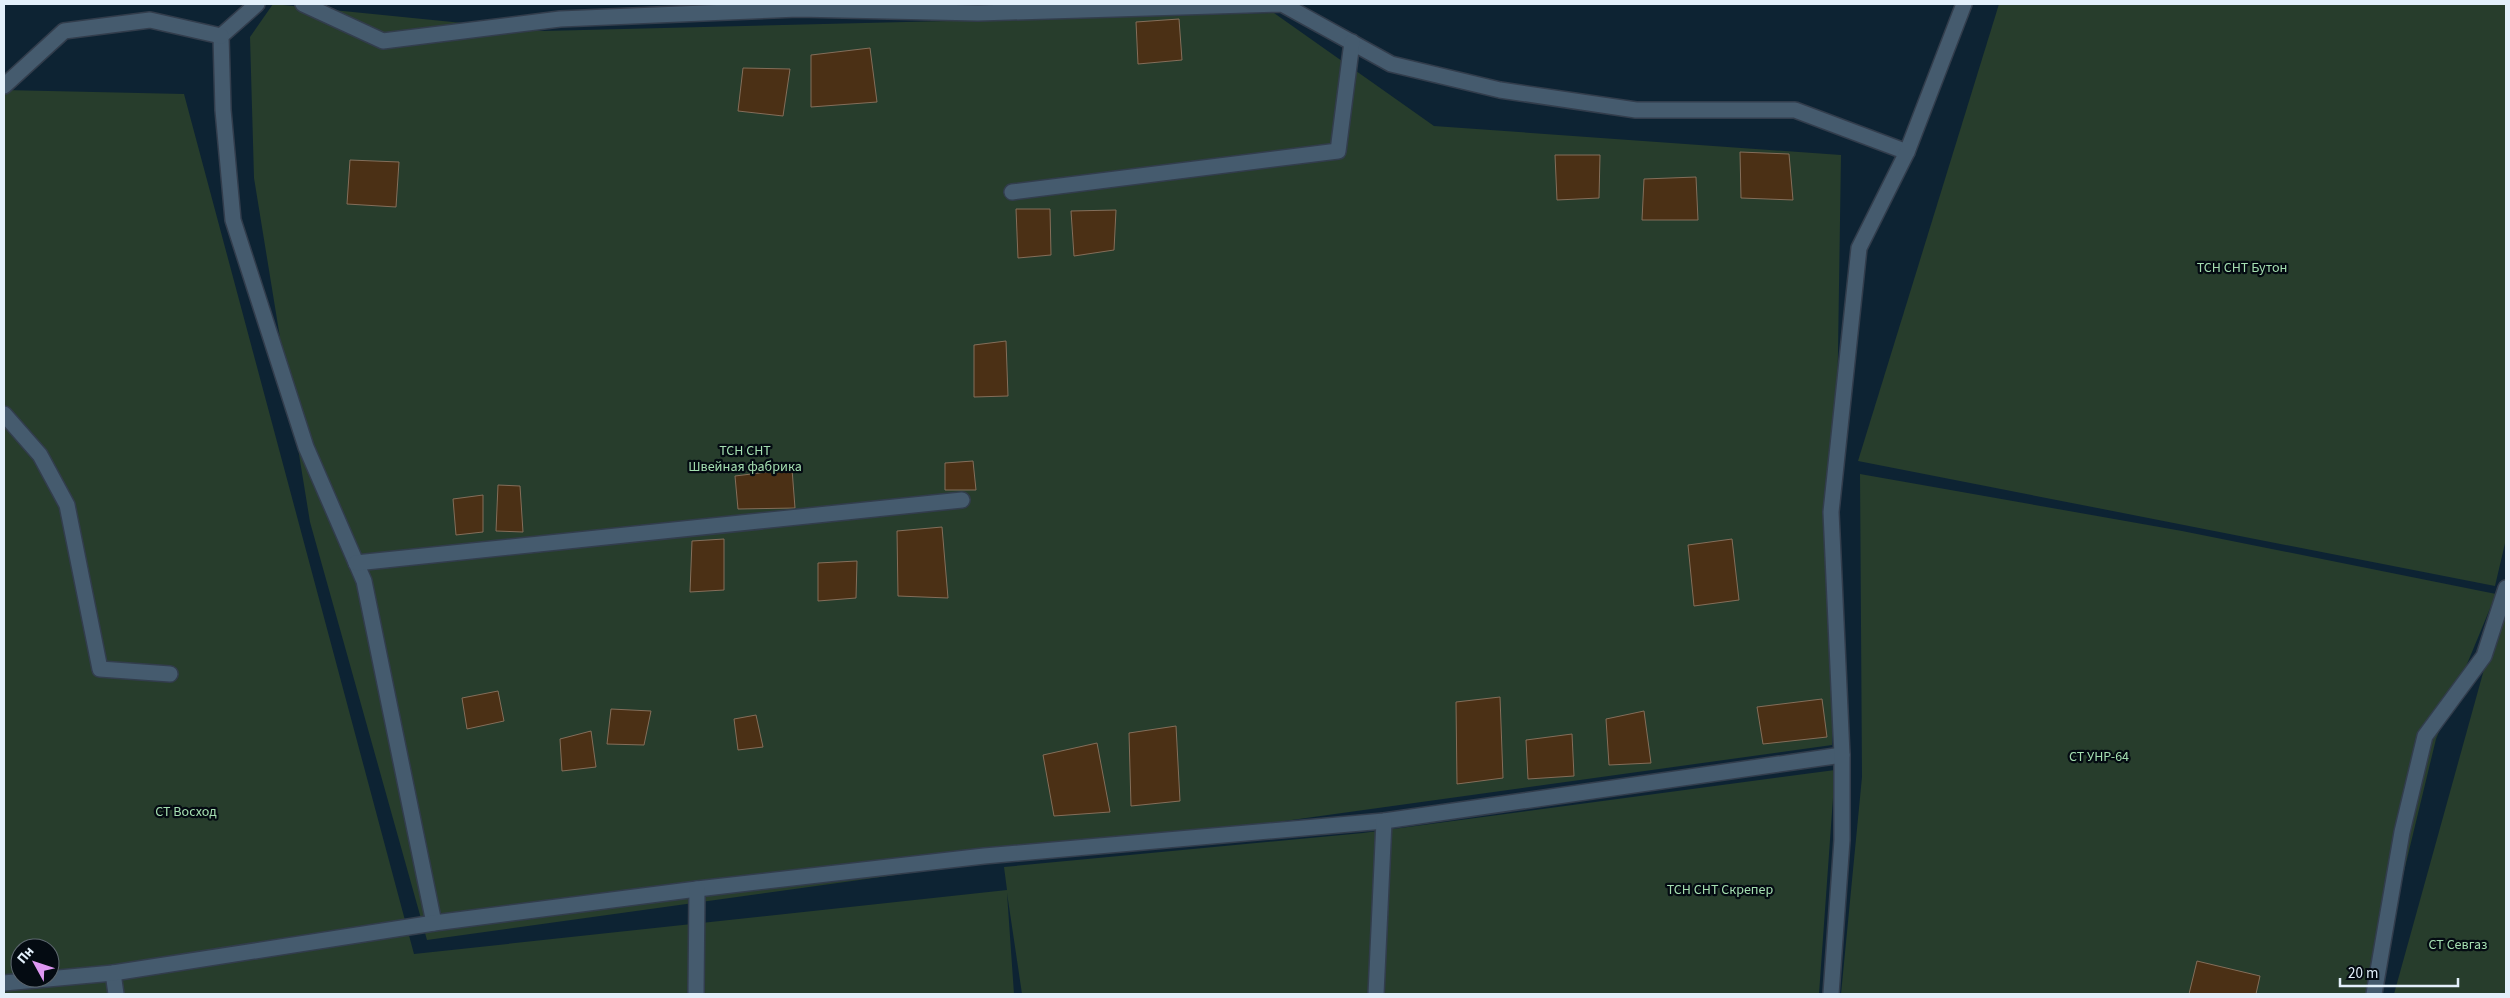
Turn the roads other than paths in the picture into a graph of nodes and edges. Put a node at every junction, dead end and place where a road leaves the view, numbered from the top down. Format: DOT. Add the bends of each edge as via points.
graph roads {
  1 [pos="258,4"];
  2 [pos="303,4"];
  3 [pos="1964,4"];
  4 [pos="221,36"];
  5 [pos="1352,42"];
  6 [pos="4,86"];
  7 [pos="1907,152"];
  8 [pos="1012,192"];
  9 [pos="4,414"];
  10 [pos="962,500"];
  11 [pos="356,563"];
  12 [pos="2506,588"];
  13 [pos="170,674"];
  14 [pos="1842,755"];
  15 [pos="1384,821"];
  16 [pos="697,889"];
  17 [pos="434,923"];
  18 [pos="113,973"];
  19 [pos="4,983"];
  20 [pos="116,994"];
  21 [pos="696,994"];
  22 [pos="1376,994"];
  23 [pos="1831,994"];
  24 [pos="2374,994"];
  1 -- 4 [label="street"];
  2 -- 5 [label="street" via="383,40 560,19 669,14 798,9 978,14 1282,4"];
  3 -- 7 [label="street"];
  4 -- 6 [label="street" via="150,20 64,30"];
  4 -- 11 [label="street" via="223,110 233,220 306,447"];
  5 -- 7 [label="street" via="1391,64 1510,92 1636,110 1795,110"];
  5 -- 8 [label="street" via="1338,151"];
  7 -- 14 [label="street" via="1858,248 1831,512"];
  9 -- 13 [label="street" via="40,456 67,505 100,669"];
  10 -- 11 [label="street"];
  11 -- 17 [label="street" via="364,581"];
  12 -- 24 [label="street" via="2484,656 2425,736 2402,832"];
  14 -- 15 [label="street"];
  14 -- 23 [label="street" via="1842,840"];
  15 -- 16 [label="street" via="984,856"];
  15 -- 22 [label="street"];
  16 -- 17 [label="street"];
  16 -- 21 [label="street"];
  17 -- 18 [label="street"];
  18 -- 19 [label="street"];
  18 -- 20 [label="street"];
}
